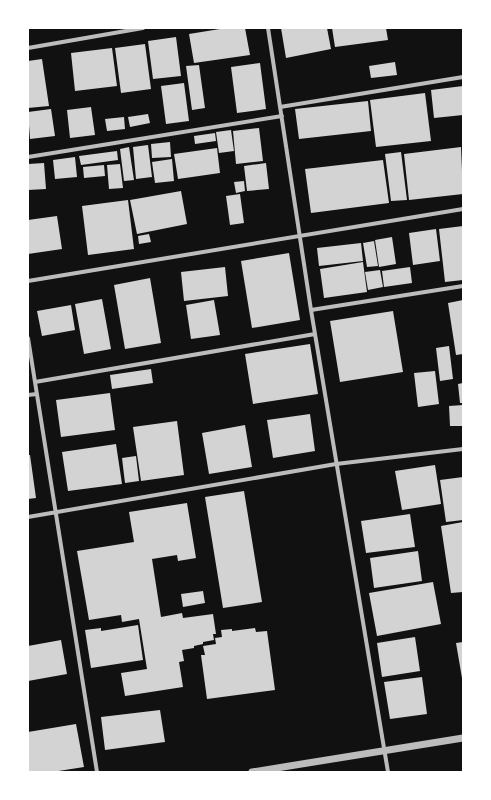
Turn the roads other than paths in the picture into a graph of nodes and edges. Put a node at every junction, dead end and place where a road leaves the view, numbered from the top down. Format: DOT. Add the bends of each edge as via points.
graph roads {
  1 [pos="143,28"];
  2 [pos="268,28"];
  3 [pos="28,48"];
  4 [pos="463,77"];
  5 [pos="280,107"];
  6 [pos="282,116"];
  7 [pos="28,157"];
  8 [pos="463,209"];
  9 [pos="299,236"];
  10 [pos="28,281"];
  11 [pos="463,286"];
  12 [pos="311,310"];
  13 [pos="315,334"];
  14 [pos="28,338"];
  15 [pos="35,382"];
  16 [pos="37,394"];
  17 [pos="28,395"];
  18 [pos="463,449"];
  19 [pos="336,464"];
  20 [pos="54,512"];
  21 [pos="28,517"];
  22 [pos="463,738"];
  23 [pos="384,751"];
  24 [pos="97,772"];
  25 [pos="252,772"];
  26 [pos="388,772"];
  1 -- 3 [label="street"];
  2 -- 5 [label="street"];
  4 -- 5 [label="street"];
  5 -- 6 [label="street"];
  6 -- 7 [label="street"];
  6 -- 9 [label="street"];
  8 -- 9 [label="street"];
  9 -- 10 [label="street"];
  9 -- 12 [label="street"];
  11 -- 12 [label="street"];
  12 -- 13 [label="street"];
  13 -- 15 [label="street"];
  13 -- 19 [label="street"];
  14 -- 15 [label="street"];
  15 -- 16 [label="street"];
  16 -- 17 [label="street"];
  16 -- 20 [label="street"];
  18 -- 19 [label="street"];
  19 -- 20 [label="street"];
  19 -- 23 [label="street"];
  20 -- 21 [label="street"];
  20 -- 24 [label="street"];
  22 -- 23 [label="street"];
  23 -- 25 [label="street"];
  23 -- 26 [label="street"];
}
